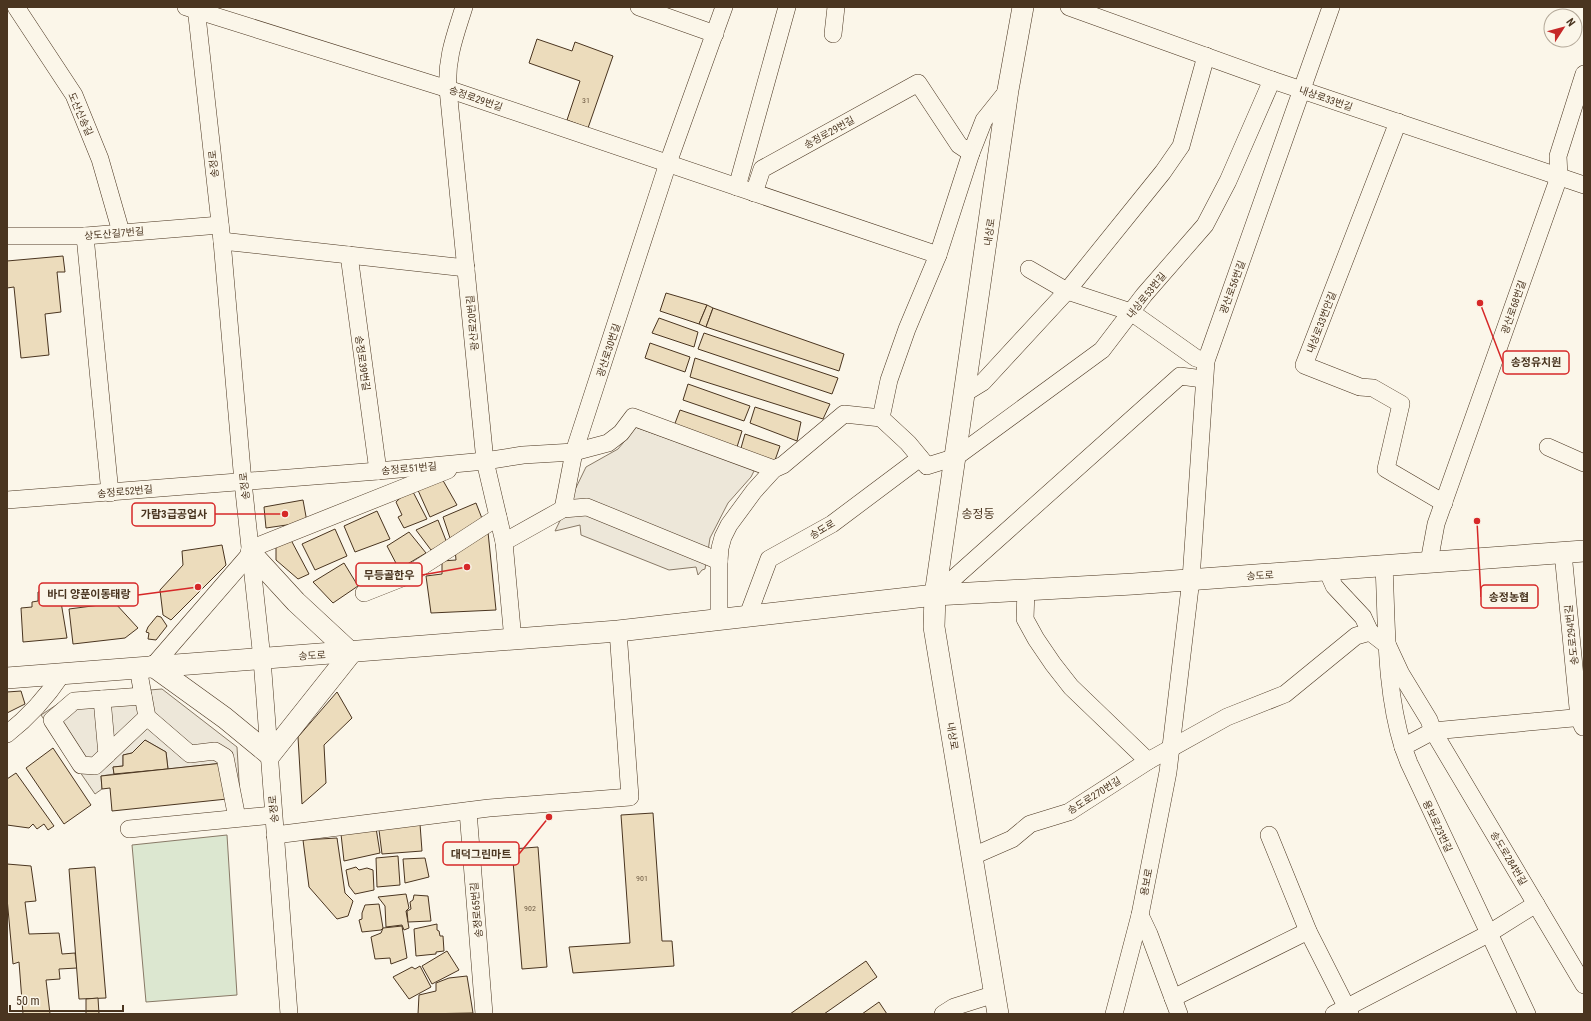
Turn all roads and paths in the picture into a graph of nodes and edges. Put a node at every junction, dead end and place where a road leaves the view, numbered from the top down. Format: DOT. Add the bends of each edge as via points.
graph roads {
  1 [pos="16,7"];
  2 [pos="464,7"];
  3 [pos="639,7"];
  4 [pos="724,7"];
  5 [pos="787,7"];
  6 [pos="836,7"];
  7 [pos="1023,7"];
  8 [pos="1069,7"];
  9 [pos="1330,7"];
  10 [pos="192,8"];
  11 [pos="715,34"];
  12 [pos="833,34"];
  13 [pos="1206,56"];
  14 [pos="1584,74"];
  15 [pos="1272,80"];
  16 [pos="448,89"];
  17 [pos="1008,90"];
  18 [pos="1303,90"];
  19 [pos="1398,122"];
  20 [pos="971,153"];
  21 [pos="668,163"];
  22 [pos="1559,177"];
  23 [pos="1584,185"];
  24 [pos="737,187"];
  25 [pos="754,193"];
  26 [pos="121,232"];
  27 [pos="221,233"];
  28 [pos="7,236"];
  29 [pos="86,236"];
  30 [pos="349,255"];
  31 [pos="938,255"];
  32 [pos="466,268"];
  33 [pos="1029,269"];
  34 [pos="1067,291"];
  35 [pos="1131,312"];
  36 [pos="1206,361"];
  37 [pos="1203,379"];
  38 [pos="965,393"];
  39 [pos="882,418"];
  40 [pos="1548,447"];
  41 [pos="574,452"];
  42 [pos="956,457"];
  43 [pos="920,458"];
  44 [pos="485,461"];
  45 [pos="467,462"];
  46 [pos="1584,463"];
  47 [pos="774,469"];
  48 [pos="378,471"];
  49 [pos="243,482"];
  50 [pos="110,493"];
  51 [pos="7,500"];
  52 [pos="1444,503"];
  53 [pos="563,509"];
  54 [pos="498,517"];
  55 [pos="504,542"];
  56 [pos="250,551"];
  57 [pos="1584,552"];
  58 [pos="1563,553"];
  59 [pos="719,561"];
  60 [pos="1429,562"];
  61 [pos="1384,566"];
  62 [pos="1327,570"];
  63 [pos="1191,579"];
  64 [pos="1026,590"];
  65 [pos="364,593"];
  66 [pos="935,595"];
  67 [pos="748,615"];
  68 [pos="719,619"];
  69 [pos="618,631"];
  70 [pos="1370,632"];
  71 [pos="513,640"];
  72 [pos="1388,646"];
  73 [pos="351,653"];
  74 [pos="262,659"];
  75 [pos="146,667"];
  76 [pos="62,674"];
  77 [pos="7,677"];
  78 [pos="143,696"];
  79 [pos="102,699"];
  80 [pos="147,716"];
  81 [pos="1582,721"];
  82 [pos="1433,731"];
  83 [pos="7,734"];
  84 [pos="1403,748"];
  85 [pos="1171,749"];
  86 [pos="106,754"];
  87 [pos="270,755"];
  88 [pos="1148,761"];
  89 [pos="468,811"];
  90 [pos="273,814"];
  91 [pos="237,818"];
  92 [pos="129,829"];
  93 [pos="276,835"];
  94 [pos="1269,835"];
  95 [pos="973,856"];
  96 [pos="1536,904"];
  97 [pos="1140,915"];
  98 [pos="1308,931"];
  99 [pos="1488,934"];
  100 [pos="1584,985"];
  101 [pos="997,1004"];
  102 [pos="1176,1006"];
  103 [pos="484,1012"];
  104 [pos="1343,1012"];
  105 [pos="289,1014"];
  106 [pos="943,1014"];
  107 [pos="1114,1014"];
  108 [pos="1527,1014"];
  1 -- 26 [label="street, 도산신송길" via="74,95 100,158"];
  2 -- 16 [label="street, 광산로20번길" via="450,48"];
  3 -- 11 [label="street"];
  4 -- 11 [label="street, 광산로30번길"];
  5 -- 24 [label="street"];
  6 -- 12 [label="street"];
  7 -- 17 [label="main road, 내상로"];
  8 -- 13 [label="street, 내상로33번길"];
  9 -- 18 [label="street, 광산로56번길"];
  10 -- 16 [label="street, 송정로29번길"];
  10 -- 27 [label="street, 송정로"];
  11 -- 21 [label="street, 광산로30번길"];
  13 -- 15 [label="street, 내상로33번길"];
  13 -- 34 [label="street" via="1181,146"];
  14 -- 22 [label="street, 광산로68번길" via="1558,156"];
  15 -- 18 [label="street, 내상로33번길"];
  15 -- 35 [label="street, 내상로53번길" via="1228,181 1204,226"];
  16 -- 21 [label="street, 송정로29번길"];
  16 -- 32 [label="street, 광산로20번길"];
  17 -- 20 [label="street" via="984,120"];
  17 -- 38 [label="main road, 내상로"];
  18 -- 19 [label="street, 내상로33번길"];
  18 -- 36 [label="street, 광산로56번길"];
  19 -- 22 [label="street, 내상로33번길"];
  19 -- 52 [label="street, 내상로33번안길" via="1304,365 1360,387 1373,388 1401,404 1386,469"];
  20 -- 25 [label="street, 송정로29번길" via="959,145 918,82 762,169"];
  20 -- 31 [label="street"];
  21 -- 24 [label="street, 송정로29번길"];
  21 -- 41 [label="street, 광산로30번길"];
  22 -- 23 [label="street, 내상로33번길"];
  22 -- 52 [label="street, 광산로68번길"];
  24 -- 25 [label="street, 송정로29번길"];
  25 -- 31 [label="street, 송정로29번길"];
  26 -- 27 [label="street, 상도산길7번길"];
  26 -- 29 [label="street, 상도산길7번길"];
  27 -- 30 [label="street"];
  27 -- 49 [label="street, 송정로"];
  28 -- 29 [label="street, 상도산길7번길"];
  29 -- 50 [label="street"];
  30 -- 32 [label="street"];
  30 -- 48 [label="street, 송정로39번길"];
  31 -- 39 [label="street" via="907,328 889,380"];
  32 -- 44 [label="street, 광산로20번길"];
  33 -- 34 [label="street"];
  34 -- 35 [label="street"];
  34 -- 38 [label="street" via="983,382"];
  35 -- 36 [label="street" via="1196,358"];
  35 -- 42 [label="street, 내상로53번길" via="1102,350"];
  36 -- 37 [label="street, 광산로56번길"];
  37 -- 63 [label="street, 광산로56번길"];
  37 -- 66 [label="street" via="1180,376"];
  38 -- 42 [label="main road, 내상로"];
  39 -- 43 [label="street"];
  39 -- 47 [label="street" via="844,414"];
  40 -- 46 [label="street"];
  41 -- 44 [label="street, 송정로51번길" via="523,455"];
  41 -- 47 [label="street, 송정로51번길" via="608,443 621,433 633,417"];
  41 -- 53 [label="street, 광산로30번길"];
  42 -- 43 [label="street" via="927,466"];
  42 -- 66 [label="main road, 내상로"];
  43 -- 67 [label="street, 송도로" via="832,524 769,559"];
  44 -- 45 [label="street, 송정로51번길"];
  44 -- 54 [label="street, 광산로20번길"];
  45 -- 48 [label="street, 송정로51번길"];
  45 -- 56 [label="street"];
  47 -- 59 [label="street" via="729,526 720,548"];
  48 -- 49 [label="street, 송정로51번길"];
  49 -- 50 [label="street, 송정로52번길"];
  49 -- 56 [label="street, 송정로"];
  50 -- 51 [label="street, 송정로52번길"];
  52 -- 60 [label="street, 광산로68번길" via="1436,524"];
  53 -- 55 [label="street"];
  53 -- 59 [label="street" via="587,507"];
  54 -- 55 [label="street, 광산로20번길"];
  54 -- 65 [label="street" via="407,576"];
  55 -- 71 [label="street, 광산로20번길"];
  56 -- 73 [label="main road" via="296,602"];
  56 -- 74 [label="street, 송정로"];
  56 -- 75 [label="street"];
  57 -- 58 [label="main road, 송도로"];
  58 -- 60 [label="main road, 송도로"];
  58 -- 81 [label="street, 송도로294번길"];
  59 -- 68 [label="street"];
  60 -- 61 [label="main road, 송도로"];
  61 -- 62 [label="main road, 송도로"];
  61 -- 72 [label="street, 용보로23번길"];
  62 -- 63 [label="main road, 송도로"];
  62 -- 70 [label="street" via="1334,586 1363,617"];
  63 -- 64 [label="main road, 송도로"];
  63 -- 85 [label="street, 용보로"];
  64 -- 66 [label="main road, 송도로"];
  64 -- 88 [label="street" via="1025,619 1053,664 1071,687"];
  66 -- 67 [label="main road, 송도로"];
  66 -- 95 [label="main road, 내상로" via="934,627"];
  67 -- 68 [label="main road, 송도로"];
  68 -- 69 [label="main road, 송도로"];
  69 -- 71 [label="main road, 송도로"];
  69 -- 89 [label="street" via="630,797"];
  70 -- 72 [label="street"];
  70 -- 85 [label="street" via="1356,636 1285,694 1227,717"];
  71 -- 73 [label="main road, 송도로"];
  72 -- 82 [label="street, 송도로284번길"];
  72 -- 84 [label="street, 용보로23번길" via="1394,719"];
  73 -- 74 [label="main road, 송도로"];
  73 -- 87 [label="main road"];
  74 -- 75 [label="main road, 송도로"];
  74 -- 87 [label="street, 송정로"];
  75 -- 76 [label="main road, 송도로"];
  75 -- 78 [label="street"];
  75 -- 87 [label="main road" via="224,718"];
  76 -- 77 [label="main road, 송도로"];
  76 -- 83 [label="street" via="46,698 21,724"];
  78 -- 79 [label="street"];
  78 -- 80 [label="street"];
  79 -- 86 [label="street"];
  79 -- 86 [label="street" via="74,701 52,720 81,765 94,766"];
  80 -- 86 [label="street"];
  80 -- 91 [label="street" via="190,754 215,750 225,757"];
  81 -- 82 [label="street, 송도로294번길"];
  82 -- 84 [label="street"];
  82 -- 96 [label="street, 송도로284번길"];
  84 -- 99 [label="street, 용보로23번길"];
  85 -- 88 [label="street, 송도로270번길"];
  85 -- 97 [label="street, 용보로"];
  87 -- 90 [label="street, 송정로"];
  88 -- 95 [label="street, 송도로270번길" via="1069,812 1030,824 1012,839"];
  89 -- 93 [label="street"];
  89 -- 103 [label="street, 송정로65번길"];
  90 -- 91 [label="street"];
  90 -- 93 [label="street, 송정로"];
  91 -- 92 [label="street"];
  93 -- 105 [label="street, 송정로"];
  94 -- 98 [label="street"];
  95 -- 101 [label="main road, 내상로"];
  96 -- 99 [label="street"];
  96 -- 100 [label="street, 송도로284번길"];
  97 -- 102 [label="street"];
  97 -- 107 [label="street, 용보로"];
  98 -- 102 [label="street"];
  98 -- 104 [label="street"];
  99 -- 104 [label="street"];
  99 -- 108 [label="street, 용보로23번길"];
  101 -- 106 [label="street" via="954,1007"];
}
